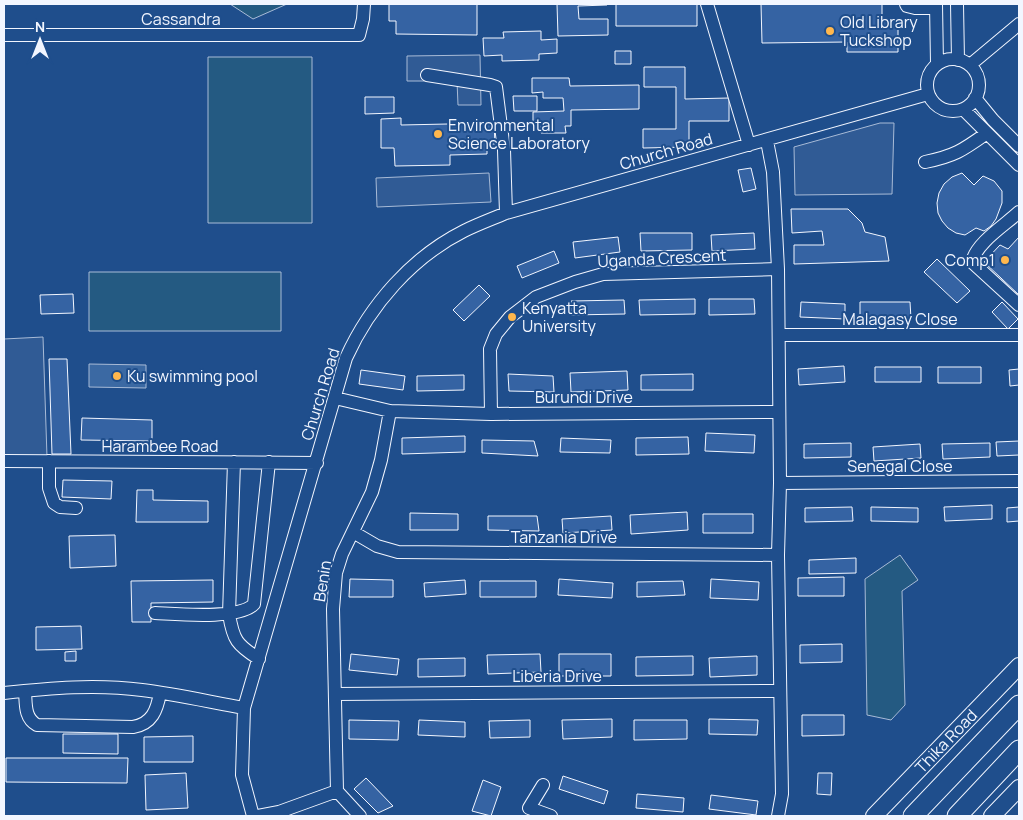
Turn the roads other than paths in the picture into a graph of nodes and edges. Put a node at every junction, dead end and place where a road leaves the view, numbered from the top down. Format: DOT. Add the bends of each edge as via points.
graph roads {
  1 [pos="364,4"];
  2 [pos="707,4"];
  3 [pos="906,4"];
  4 [pos="958,4"];
  5 [pos="936,6"];
  6 [pos="1019,24"];
  7 [pos="4,34"];
  8 [pos="958,60"];
  9 [pos="937,64"];
  10 [pos="970,65"];
  11 [pos="427,75"];
  12 [pos="928,94"];
  13 [pos="975,98"];
  14 [pos="963,109"];
  15 [pos="987,133"];
  16 [pos="767,141"];
  17 [pos="749,145"];
  18 [pos="1019,146"];
  19 [pos="925,162"];
  20 [pos="1019,165"];
  21 [pos="1019,212"];
  22 [pos="506,213"];
  23 [pos="778,269"];
  24 [pos="1019,305"];
  25 [pos="1019,335"];
  26 [pos="780,336"];
  27 [pos="335,398"];
  28 [pos="390,411"];
  29 [pos="778,412"];
  30 [pos="490,414"];
  31 [pos="4,461"];
  32 [pos="49,461"];
  33 [pos="234,462"];
  34 [pos="269,462"];
  35 [pos="317,463"];
  36 [pos="1019,481"];
  37 [pos="780,483"];
  38 [pos="76,508"];
  39 [pos="353,532"];
  40 [pos="778,555"];
  41 [pos="155,613"];
  42 [pos="229,614"];
  43 [pos="259,659"];
  44 [pos="1019,666"];
  45 [pos="25,691"];
  46 [pos="780,691"];
  47 [pos="4,693"];
  48 [pos="160,693"];
  49 [pos="335,694"];
  50 [pos="1019,705"];
  51 [pos="244,708"];
  52 [pos="1019,750"];
  53 [pos="543,785"];
  54 [pos="1019,788"];
  55 [pos="337,791"];
  56 [pos="527,812"];
  57 [pos="253,816"];
  58 [pos="258,816"];
  59 [pos="360,816"];
  60 [pos="551,816"];
  61 [pos="778,816"];
  62 [pos="874,816"];
  63 [pos="913,816"];
  64 [pos="957,816"];
  65 [pos="992,816"];
  1 -- 7 [label="lane, Cassandra" via="359,34"];
  2 -- 17 [label="lane"];
  3 -- 5 [label="lane" via="915,8"];
  4 -- 8 [label="lane"];
  5 -- 9 [label="lane"];
  6 -- 10 [label="lane"];
  8 -- 9 [label="lane"];
  8 -- 10 [label="lane"];
  9 -- 12 [label="lane" via="927,77"];
  10 -- 13 [label="lane" via="978,81"];
  11 -- 22 [label="lane" via="496,87 504,150"];
  12 -- 14 [label="lane" via="938,107 954,111"];
  12 -- 16 [label="lane, Church Road"];
  13 -- 14 [label="lane"];
  13 -- 18 [label="lane"];
  14 -- 15 [label="lane"];
  15 -- 19 [label="lane" via="960,152"];
  15 -- 20 [label="lane"];
  16 -- 17 [label="lane, Church Road"];
  16 -- 23 [label="lane" via="774,180"];
  17 -- 22 [label="lane, Church Road"];
  21 -- 24 [label="lane" via="979,247 972,262"];
  22 -- 27 [label="lane, Church Road" via="463,231 424,256 394,284 354,340"];
  23 -- 26 [label="lane"];
  23 -- 30 [label="lane, Uganda Crescent" via="603,274 536,297 510,317 496,334 490,349"];
  25 -- 26 [label="lane, Malagasy Close"];
  26 -- 29 [label="lane"];
  27 -- 28 [label="lane"];
  27 -- 35 [label="lane, Church Road"];
  28 -- 30 [label="lane, Burundi Drive"];
  28 -- 39 [label="lane, Benin" via="377,477"];
  29 -- 30 [label="lane, Burundi Drive"];
  29 -- 37 [label="lane"];
  31 -- 32 [label="lane, Harambee Road"];
  32 -- 33 [label="lane, Harambee Road"];
  32 -- 38 [label="lane" via="49,488 54,504"];
  33 -- 34 [label="lane, Harambee Road"];
  33 -- 42 [label="lane"];
  34 -- 35 [label="lane, Harambee Road"];
  34 -- 42 [label="lane" via="255,601 246,610"];
  35 -- 43 [label="lane, Church Road"];
  36 -- 37 [label="lane, Senegal Close"];
  37 -- 40 [label="lane"];
  39 -- 40 [label="lane, Tanzania Drive" via="377,546 398,552"];
  39 -- 49 [label="lane, Benin" via="338,566 334,593"];
  40 -- 46 [label="lane"];
  41 -- 42 [label="lane"];
  42 -- 43 [label="lane" via="235,640"];
  43 -- 51 [label="lane, Church Road"];
  44 -- 62 [label="main road, Thika Road"];
  45 -- 47 [label="lane"];
  45 -- 48 [label="lane" via="86,687"];
  45 -- 48 [label="lane" via="28,716 37,724 133,727 148,722 155,712"];
  46 -- 49 [label="lane, Liberia Drive"];
  46 -- 61 [label="lane" via="782,794"];
  48 -- 51 [label="lane"];
  49 -- 55 [label="lane, Benin"];
  50 -- 63 [label="highway, Thika Road"];
  51 -- 57 [label="lane, Church Road" via="242,776"];
  52 -- 64 [label="highway"];
  53 -- 56 [label="lane"];
  54 -- 65 [label="main road"];
  55 -- 58 [label="lane" via="279,812"];
  55 -- 59 [label="lane"];
  56 -- 60 [label="lane"];
}
